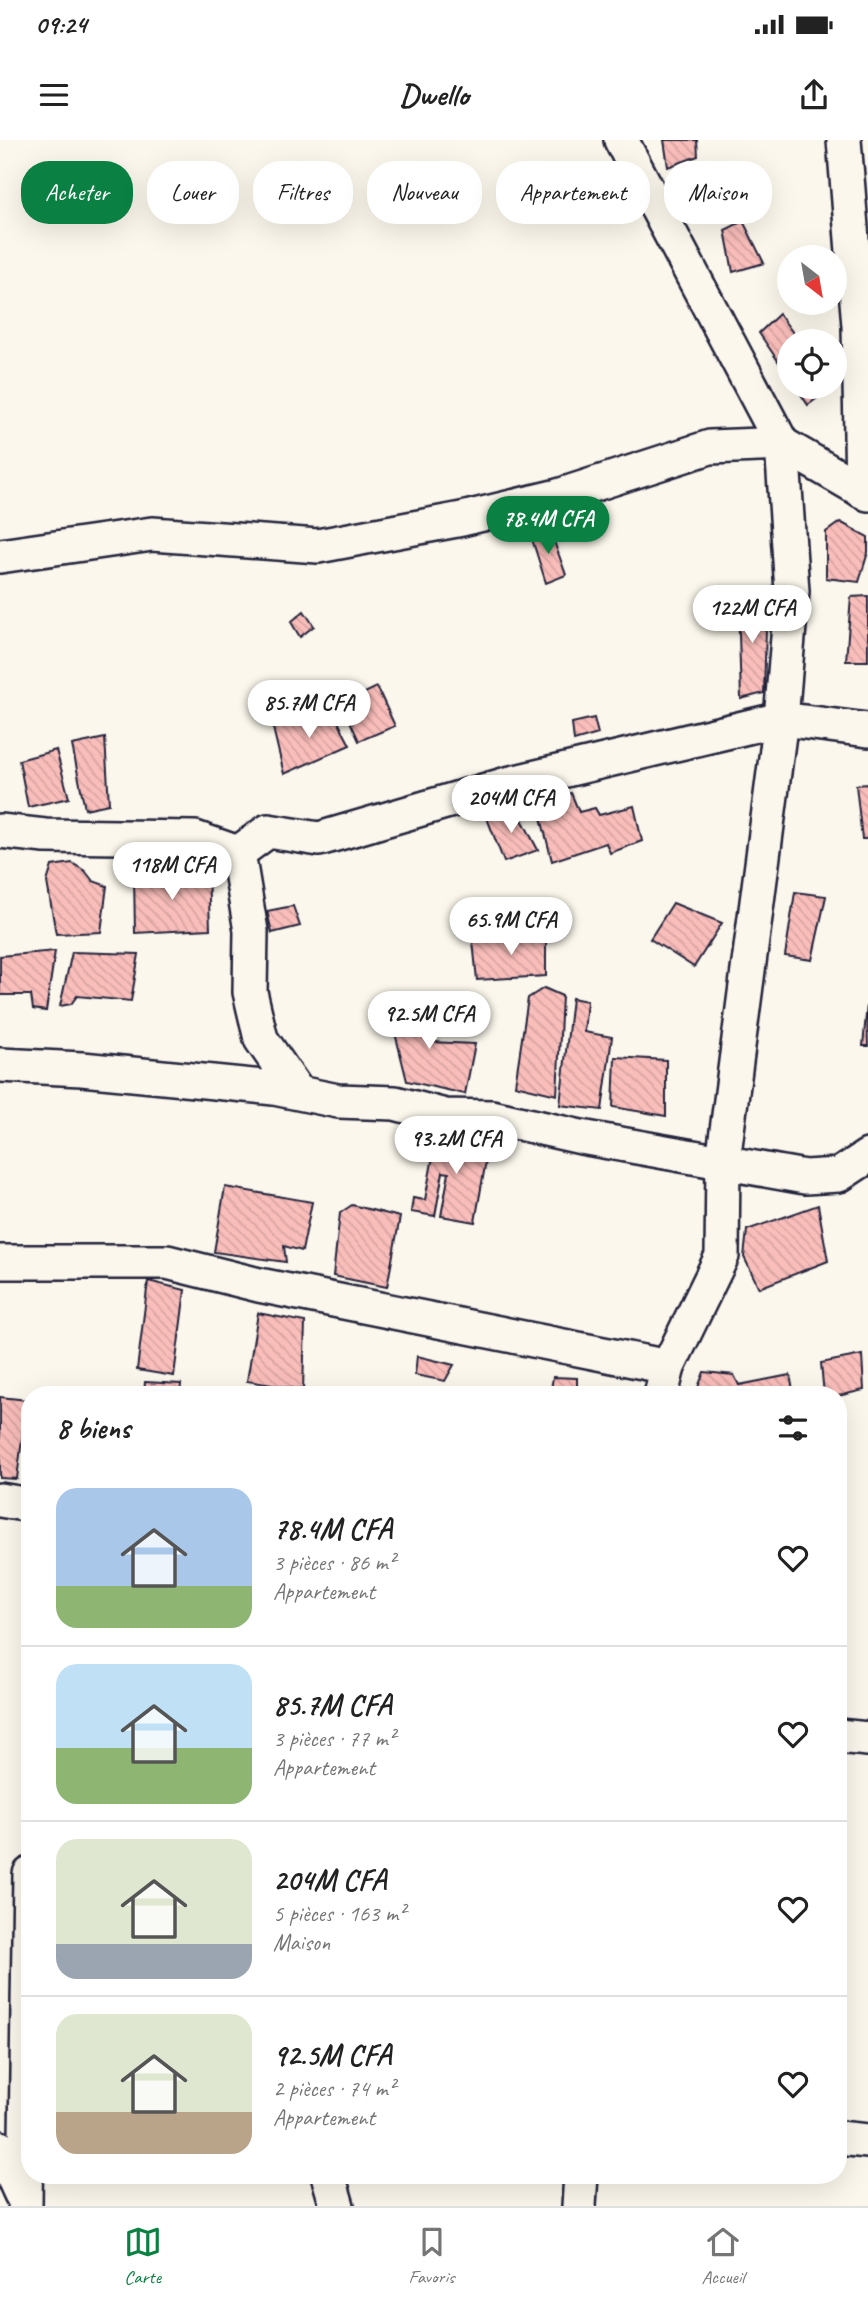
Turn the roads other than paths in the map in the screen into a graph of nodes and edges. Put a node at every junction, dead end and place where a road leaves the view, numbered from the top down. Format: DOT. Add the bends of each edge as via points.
graph roads {
  1 [pos="621,140"];
  2 [pos="844,140"];
  3 [pos="782,444"];
  4 [pos="865,493"];
  5 [pos="0,556"];
  6 [pos="781,719"];
  7 [pos="868,730"];
  8 [pos="0,831"];
  9 [pos="238,853"];
  10 [pos="0,1065"];
  11 [pos="297,1091"];
  12 [pos="868,1156"];
  13 [pos="723,1161"];
  14 [pos="0,1262"];
  15 [pos="664,1381"];
  16 [pos="0,1500"];
  17 [pos="21,1504"];
  18 [pos="847,1737"];
  19 [pos="868,1739"];
  20 [pos="847,2139"];
  21 [pos="868,2141"];
  22 [pos="0,2148"];
  23 [pos="26,2184"];
  24 [pos="331,2184"];
  25 [pos="580,2184"];
  26 [pos="26,2205"];
  27 [pos="337,2206"];
  28 [pos="579,2206"];
  1 -- 3 [label="street"];
  2 -- 4 [label="street" via="859,326"];
  3 -- 4 [label="street"];
  3 -- 5 [label="street" via="710,447 558,496 318,546 152,534"];
  3 -- 6 [label="street" via="792,591"];
  6 -- 7 [label="street"];
  6 -- 9 [label="street" via="507,784 319,839 268,831"];
  6 -- 13 [label="street"];
  8 -- 9 [label="street" via="195,838"];
  9 -- 11 [label="street" via="251,931 250,992 261,1039"];
  10 -- 11 [label="street"];
  11 -- 13 [label="street" via="338,1101 395,1103 446,1116 492,1117"];
  12 -- 13 [label="street" via="839,1175 805,1177"];
  13 -- 15 [label="street" via="722,1256"];
  14 -- 15 [label="street" via="167,1262"];
  16 -- 17 [label="street"];
  18 -- 19 [label="street"];
  20 -- 21 [label="street"];
  22 -- 26 [label="street"];
  23 -- 26 [label="street"];
  24 -- 27 [label="street"];
  25 -- 28 [label="street"];
}
